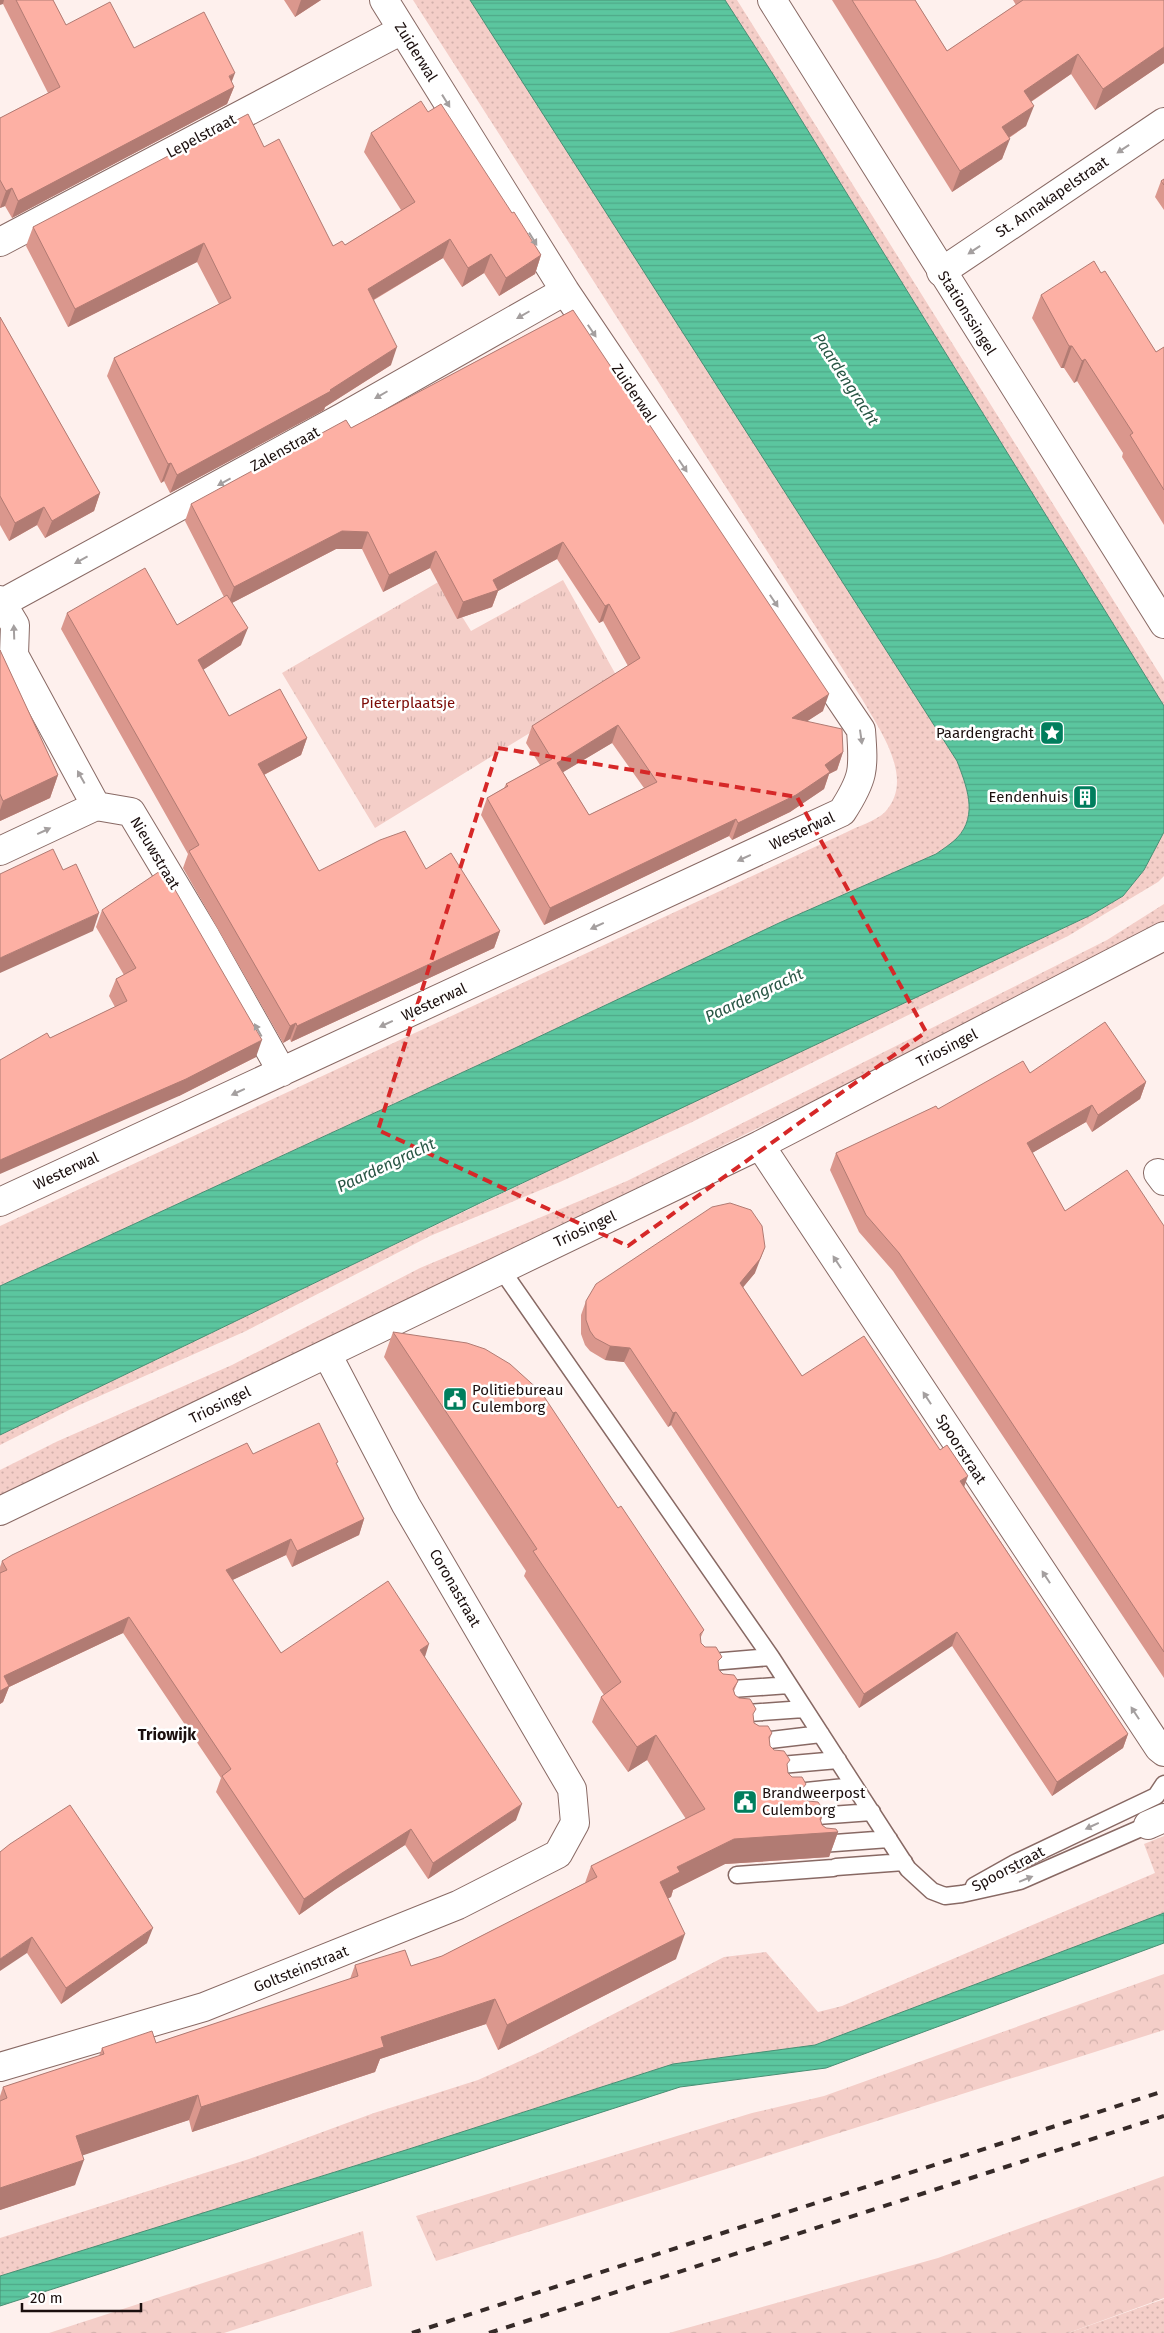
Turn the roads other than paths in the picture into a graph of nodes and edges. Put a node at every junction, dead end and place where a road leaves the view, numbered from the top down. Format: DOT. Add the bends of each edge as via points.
graph roads {
  1 [pos="384,0"];
  2 [pos="772,0"];
  3 [pos="402,30"];
  4 [pos="1164,122"];
  5 [pos="5,239"];
  6 [pos="941,272"];
  7 [pos="565,291"];
  8 [pos="1,601"];
  9 [pos="1164,624"];
  10 [pos="857,789"];
  11 [pos="96,806"];
  12 [pos="0,852"];
  13 [pos="1164,936"];
  14 [pos="282,1072"];
  15 [pos="760,1145"];
  16 [pos="0,1202"];
  17 [pos="501,1269"];
  18 [pos="327,1354"];
  19 [pos="0,1511"];
  20 [pos="771,1658"];
  21 [pos="700,1663"];
  22 [pos="789,1685"];
  23 [pos="718,1690"];
  24 [pos="804,1709"];
  25 [pos="734,1714"];
  26 [pos="821,1734"];
  27 [pos="753,1742"];
  28 [pos="1164,1752"];
  29 [pos="838,1760"];
  30 [pos="768,1766"];
  31 [pos="1164,1784"];
  32 [pos="854,1786"];
  33 [pos="787,1793"];
  34 [pos="872,1812"];
  35 [pos="803,1818"];
  36 [pos="1156,1821"];
  37 [pos="575,1823"];
  38 [pos="889,1839"];
  39 [pos="820,1844"];
  40 [pos="904,1862"];
  41 [pos="737,1875"];
  42 [pos="962,1894"];
  43 [pos="0,2067"];
  1 -- 3 [label="street, Zuiderwal"];
  2 -- 6 [label="street, Stationssingel"];
  3 -- 5 [label="street, Lepelstraat"];
  3 -- 7 [label="street, Zuiderwal, one-way"];
  4 -- 6 [label="street, St. Annakapelstraat, one-way"];
  6 -- 9 [label="street, Stationssingel"];
  7 -- 8 [label="street, Zalenstraat, one-way" via="334,422"];
  7 -- 10 [label="street, Zuiderwal, one-way" via="861,730 864,764"];
  11 -- 8 [label="street, one-way" via="14,655 14,625"];
  10 -- 14 [label="street, Westerwal, one-way" via="842,812"];
  12 -- 11 [label="street, one-way"];
  14 -- 11 [label="street, Nieuwstraat, one-way" via="131,812"];
  13 -- 15 [label="street, Triosingel"];
  14 -- 16 [label="street, Westerwal, one-way"];
  15 -- 17 [label="street, Triosingel"];
  28 -- 15 [label="street, Spoorstraat, one-way"];
  17 -- 18 [label="street, Triosingel"];
  17 -- 20 [label="lane"];
  18 -- 19 [label="street, Triosingel"];
  18 -- 37 [label="street, Coronastraat" via="406,1505 572,1789"];
  20 -- 21 [label="lane"];
  20 -- 22 [label="lane"];
  22 -- 23 [label="lane"];
  22 -- 24 [label="lane"];
  24 -- 25 [label="lane"];
  24 -- 26 [label="lane"];
  26 -- 27 [label="lane"];
  26 -- 29 [label="lane"];
  29 -- 30 [label="lane"];
  29 -- 32 [label="lane"];
  31 -- 42 [label="lane, Spoorstraat, one-way" via="1156,1796 1015,1863"];
  32 -- 33 [label="lane"];
  32 -- 34 [label="lane"];
  34 -- 35 [label="lane"];
  34 -- 38 [label="lane"];
  42 -- 36 [label="lane, Spoorstraat, one-way" via="1020,1882"];
  37 -- 43 [label="street, Goltsteinstraat" via="558,1854 458,1905 204,2007"];
  38 -- 39 [label="lane"];
  38 -- 40 [label="lane"];
  40 -- 41 [label="lane"];
  40 -- 42 [label="lane" via="932,1891 945,1896"];
}
